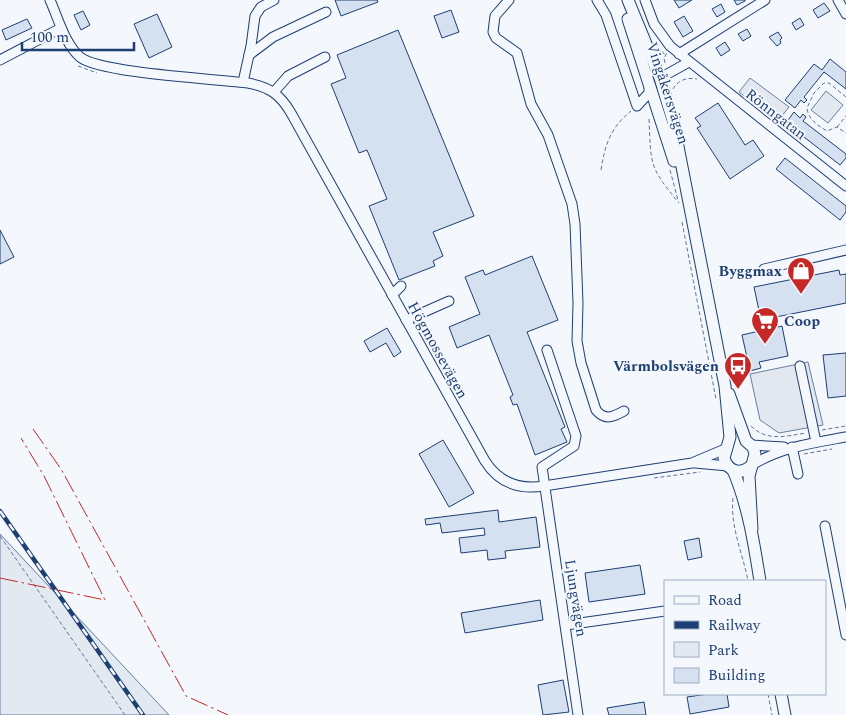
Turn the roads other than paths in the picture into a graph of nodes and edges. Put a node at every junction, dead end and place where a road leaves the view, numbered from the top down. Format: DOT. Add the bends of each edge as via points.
graph roads {
  1 [pos="50,0"];
  2 [pos="274,0"];
  3 [pos="510,0"];
  4 [pos="597,0"];
  5 [pos="623,0"];
  6 [pos="628,0"];
  7 [pos="645,0"];
  8 [pos="766,0"];
  9 [pos="838,0"];
  10 [pos="326,12"];
  11 [pos="846,14"];
  12 [pos="62,28"];
  13 [pos="679,54"];
  14 [pos="249,55"];
  15 [pos="325,57"];
  16 [pos="0,60"];
  17 [pos="689,62"];
  18 [pos="660,78"];
  19 [pos="648,81"];
  20 [pos="242,82"];
  21 [pos="274,92"];
  22 [pos="846,186"];
  23 [pos="683,199"];
  24 [pos="846,250"];
  25 [pos="764,269"];
  26 [pos="401,286"];
  27 [pos="392,295"];
  28 [pos="449,301"];
  29 [pos="406,320"];
  30 [pos="547,350"];
  31 [pos="800,366"];
  32 [pos="725,386"];
  33 [pos="624,411"];
  34 [pos="846,437"];
  35 [pos="816,442"];
  36 [pos="748,443"];
  37 [pos="727,447"];
  38 [pos="793,452"];
  39 [pos="692,463"];
  40 [pos="751,466"];
  41 [pos="730,468"];
  42 [pos="798,474"];
  43 [pos="544,486"];
  44 [pos="825,526"];
  45 [pos="752,529"];
  46 [pos="760,580"];
  47 [pos="664,611"];
  48 [pos="566,625"];
  49 [pos="846,635"];
  50 [pos="781,695"];
  51 [pos="578,715"];
  52 [pos="785,715"];
  1 -- 12 [label="street"];
  2 -- 14 [label="street" via="256,12"];
  3 -- 33 [label="street" via="495,16 493,32 496,38 517,53 531,104 548,135 572,204 577,341 581,363 596,410 601,416 610,418"];
  4 -- 19 [label="street" via="606,15 637,106 649,93"];
  5 -- 19 [label="main road, Vingåkersvägen"];
  6 -- 18 [label="main road, Vingåkersvägen"];
  7 -- 13 [label="street, Vingåkersvägen" via="661,36"];
  8 -- 13 [label="street"];
  9 -- 11 [label="street"];
  10 -- 14 [label="street" via="272,37"];
  12 -- 16 [label="street"];
  12 -- 20 [label="street" via="74,51 89,63"];
  13 -- 17 [label="street, Rönngatan"];
  14 -- 20 [label="street"];
  15 -- 21 [label="street" via="288,76"];
  17 -- 18 [label="street"];
  17 -- 22 [label="street, Rönngatan"];
  18 -- 19 [label="main road"];
  18 -- 23 [label="main road, Vingåkersvägen" via="673,121"];
  19 -- 23 [label="main road, Vingåkersvägen"];
  20 -- 21 [label="street" via="264,86"];
  21 -- 27 [label="street, Högmossevägen" via="291,113"];
  23 -- 32 [label="main road, Vingåkersvägen"];
  24 -- 25 [label="street"];
  26 -- 27 [label="street"];
  27 -- 29 [label="street, Högmossevägen"];
  28 -- 29 [label="street"];
  29 -- 43 [label="street, Högmossevägen" via="490,469 510,484 534,488"];
  30 -- 43 [label="street, Ljungvägen" via="576,436 574,446 542,466"];
  31 -- 35 [label="street"];
  32 -- 36 [label="main road, Vingåkersvägen"];
  32 -- 37 [label="main road, Vingåkersvägen" via="729,428"];
  34 -- 35 [label="street"];
  35 -- 38 [label="street"];
  36 -- 37 [label="main road" via="737,440"];
  36 -- 38 [label="street"];
  36 -- 40 [label="main road, Vingåkersvägen" via="755,454"];
  37 -- 39 [label="street, Högmossevägen"];
  37 -- 41 [label="main road, Vingåkersvägen" via="724,458"];
  38 -- 40 [label="street" via="768,455"];
  38 -- 42 [label="street"];
  39 -- 41 [label="street, Högmossevägen"];
  39 -- 43 [label="street, Högmossevägen"];
  40 -- 41 [label="main road" via="742,471"];
  40 -- 45 [label="main road, Vingåkersvägen"];
  41 -- 45 [label="main road, Vingåkersvägen"];
  43 -- 48 [label="street, Ljungvägen"];
  44 -- 49 [label="street"];
  45 -- 46 [label="main road, Vingåkersvägen"];
  47 -- 48 [label="street"];
  48 -- 51 [label="street, Ljungvägen"];
  50 -- 52 [label="main road"];
}
